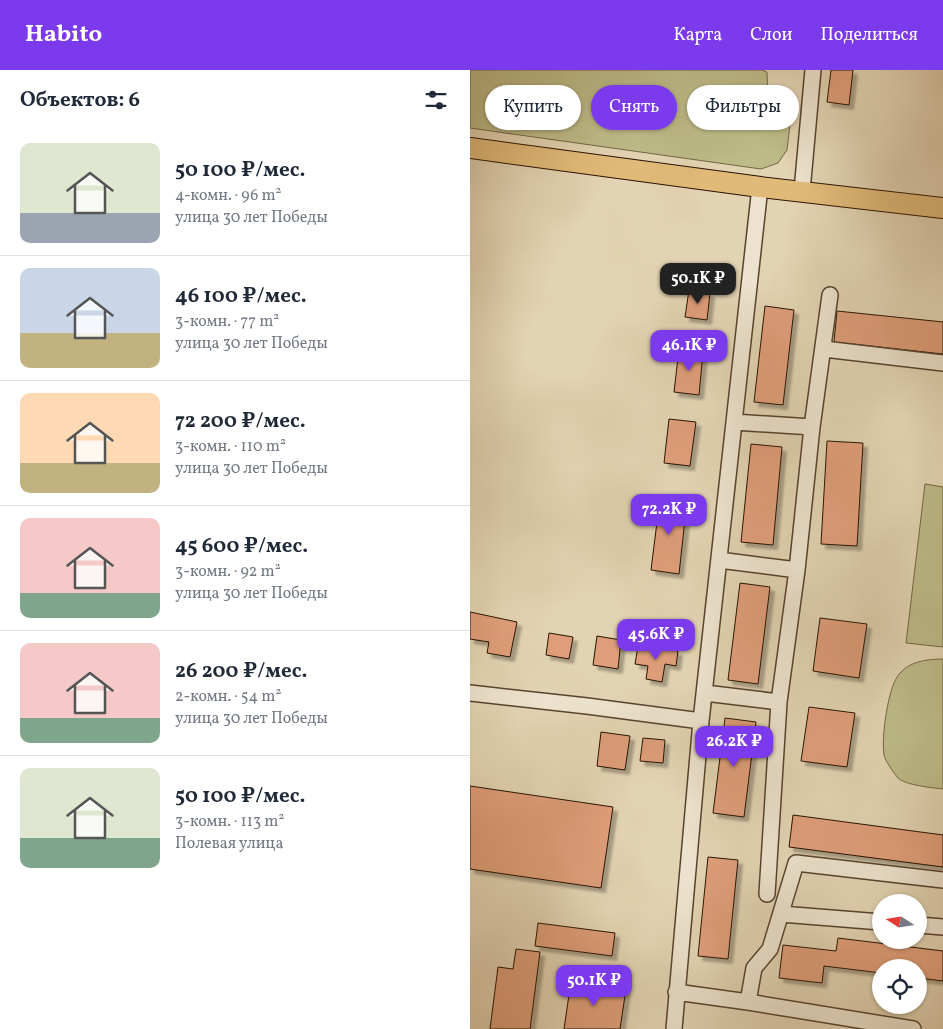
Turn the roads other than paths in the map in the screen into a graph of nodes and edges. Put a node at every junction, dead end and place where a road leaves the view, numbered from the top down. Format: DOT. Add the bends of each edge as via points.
graph roads {
  1 [pos="813,70"];
  2 [pos="470,148"];
  3 [pos="760,187"];
  4 [pos="802,191"];
  5 [pos="943,208"];
  6 [pos="830,295"];
  7 [pos="824,349"];
  8 [pos="943,363"];
  9 [pos="734,422"];
  10 [pos="812,427"];
  11 [pos="720,560"];
  12 [pos="797,570"];
  13 [pos="470,693"];
  14 [pos="705,693"];
  15 [pos="779,702"];
  16 [pos="701,721"];
  17 [pos="943,880"];
  18 [pos="767,894"];
  19 [pos="781,914"];
  20 [pos="872,921"];
  21 [pos="928,927"];
  22 [pos="943,928"];
  23 [pos="676,992"];
  24 [pos="748,1002"];
  25 [pos="674,1029"];
  26 [pos="913,1029"];
  1 -- 4 [label="street"];
  2 -- 3 [label="main road"];
  3 -- 4 [label="main road"];
  3 -- 9 [label="street"];
  4 -- 5 [label="main road"];
  6 -- 7 [label="street"];
  7 -- 8 [label="street"];
  7 -- 10 [label="street"];
  9 -- 10 [label="street"];
  9 -- 11 [label="street"];
  10 -- 12 [label="street"];
  11 -- 12 [label="street"];
  11 -- 14 [label="street"];
  12 -- 15 [label="street"];
  13 -- 16 [label="street"];
  14 -- 15 [label="street"];
  14 -- 16 [label="street"];
  15 -- 18 [label="street"];
  16 -- 23 [label="street"];
  17 -- 19 [label="street" via="796,863"];
  19 -- 20 [label="street"];
  19 -- 24 [label="street" via="770,949 754,968"];
  21 -- 22 [label="street"];
  23 -- 24 [label="street"];
  23 -- 25 [label="street"];
  24 -- 26 [label="street"];
}
